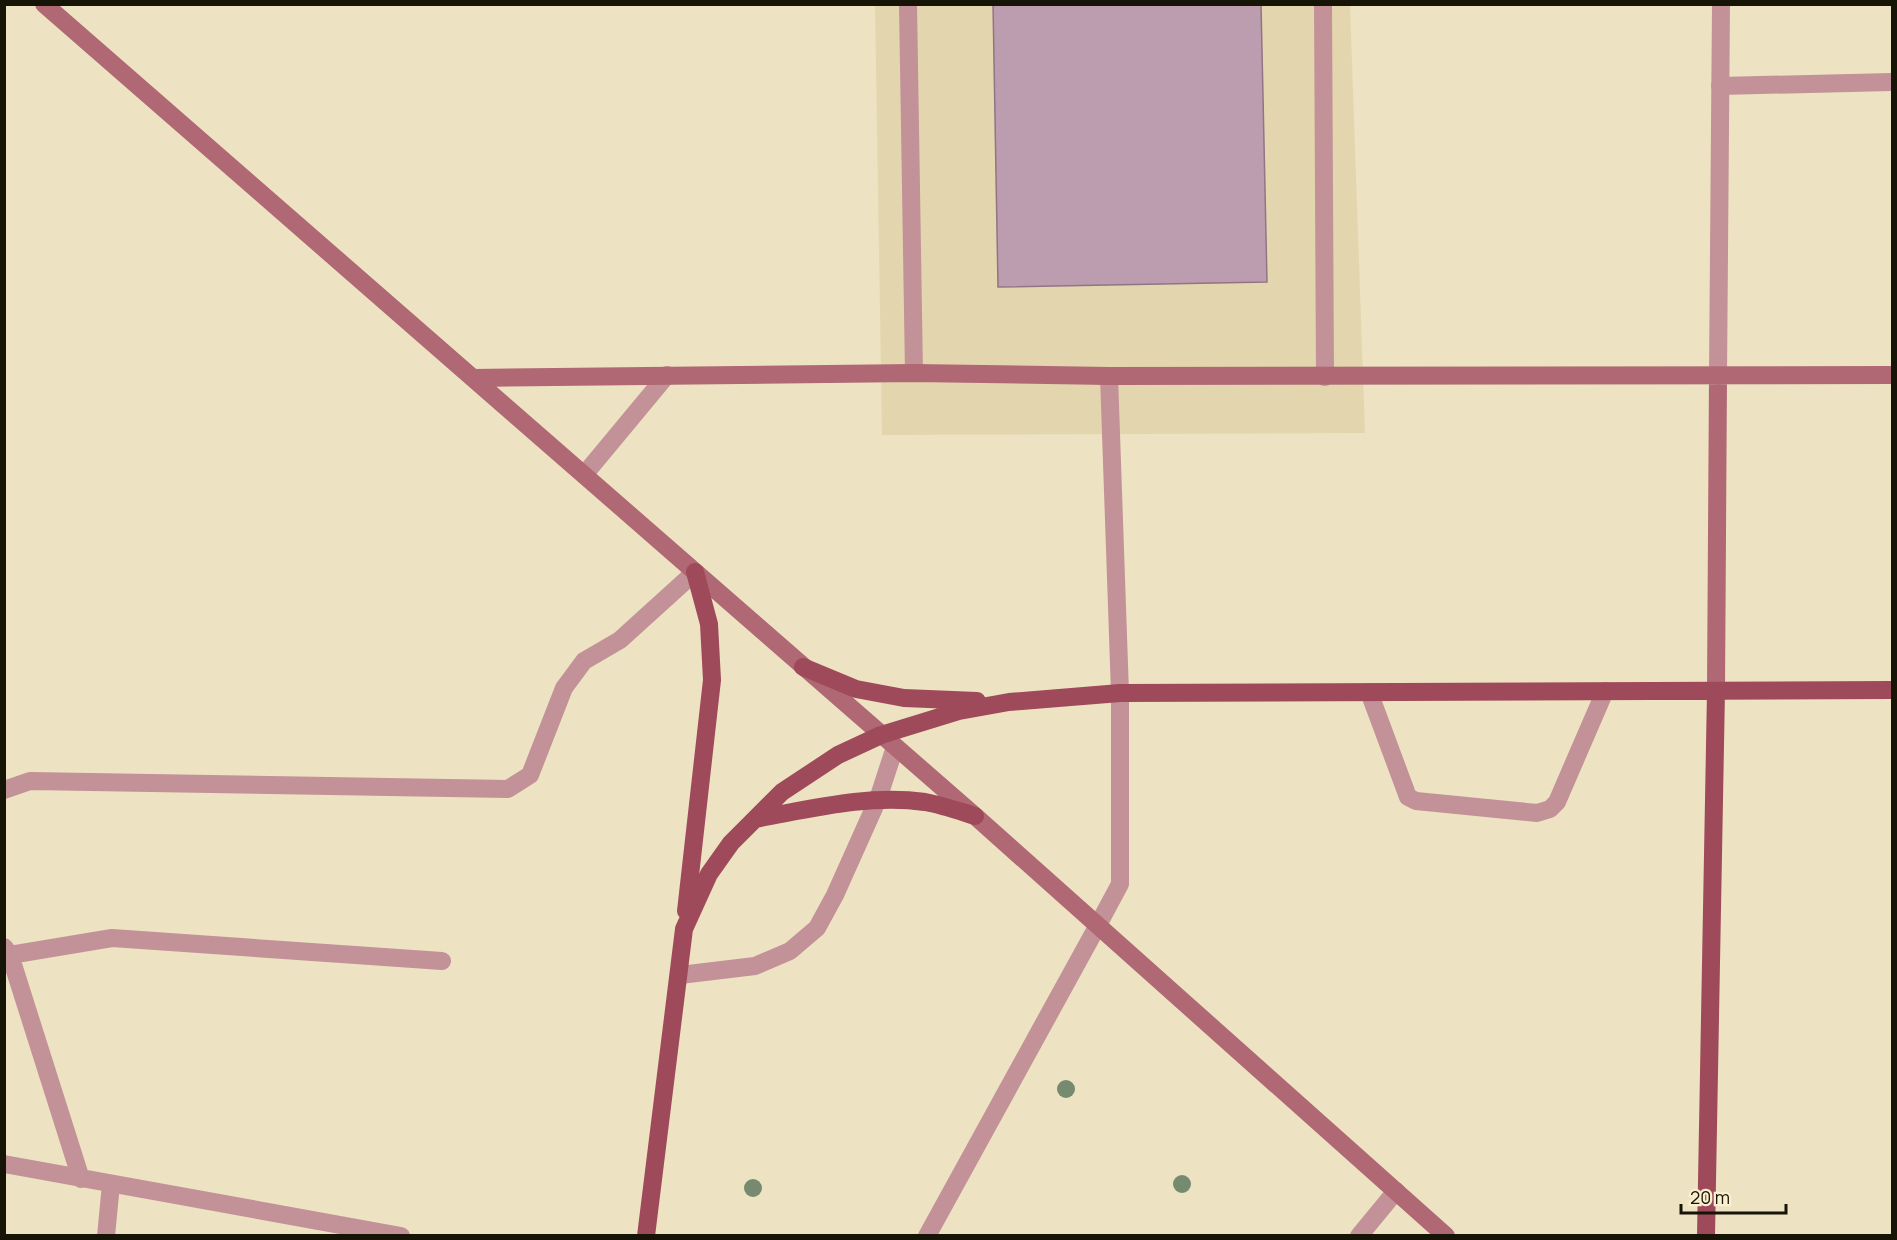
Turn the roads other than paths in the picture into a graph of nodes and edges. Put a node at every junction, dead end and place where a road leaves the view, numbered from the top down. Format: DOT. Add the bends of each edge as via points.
graph roads {
  1 [pos="44,4"];
  2 [pos="908,4"];
  3 [pos="1323,4"];
  4 [pos="1721,4"];
  5 [pos="1893,82"];
  6 [pos="1720,86"];
  7 [pos="914,373"];
  8 [pos="667,375"];
  9 [pos="1893,375"];
  10 [pos="1109,376"];
  11 [pos="1718,376"];
  12 [pos="1325,377"];
  13 [pos="473,378"];
  14 [pos="584,475"];
  15 [pos="695,572"];
  16 [pos="803,667"];
  17 [pos="1893,690"];
  18 [pos="1605,691"];
  19 [pos="1716,691"];
  20 [pos="1369,692"];
  21 [pos="1120,693"];
  22 [pos="1009,702"];
  23 [pos="888,741"];
  24 [pos="4,790"];
  25 [pos="878,799"];
  26 [pos="975,816"];
  27 [pos="755,819"];
  28 [pos="1098,925"];
  29 [pos="684,929"];
  30 [pos="7,951"];
  31 [pos="442,961"];
  32 [pos="680,975"];
  33 [pos="4,1164"];
  34 [pos="81,1179"];
  35 [pos="111,1184"];
  36 [pos="1396,1191"];
  37 [pos="106,1236"];
  38 [pos="401,1236"];
  39 [pos="646,1236"];
  40 [pos="927,1236"];
  41 [pos="1359,1236"];
  42 [pos="1446,1236"];
  43 [pos="1706,1236"];
  1 -- 13 [label="street"];
  2 -- 7 [label="street"];
  3 -- 12 [label="street"];
  4 -- 6 [label="street"];
  5 -- 6 [label="street"];
  6 -- 11 [label="street"];
  7 -- 8 [label="street"];
  7 -- 10 [label="street"];
  8 -- 13 [label="street"];
  8 -- 14 [label="street"];
  9 -- 11 [label="street"];
  10 -- 12 [label="street"];
  10 -- 21 [label="street"];
  11 -- 12 [label="street"];
  11 -- 19 [label="street"];
  13 -- 14 [label="street"];
  14 -- 15 [label="street"];
  15 -- 16 [label="street"];
  15 -- 24 [label="street" via="620,640 584,661 564,688 530,775 508,789 30,781"];
  15 -- 29 [label="main road" via="709,624 712,680"];
  16 -- 22 [label="main road" via="856,689 904,698"];
  16 -- 23 [label="street"];
  17 -- 19 [label="main road"];
  18 -- 19 [label="main road"];
  18 -- 20 [label="main road"];
  18 -- 20 [label="street" via="1557,802 1537,813 1408,797"];
  19 -- 43 [label="main road"];
  20 -- 21 [label="main road"];
  21 -- 22 [label="main road"];
  21 -- 28 [label="street" via="1120,884"];
  22 -- 23 [label="main road" via="959,711"];
  23 -- 25 [label="street"];
  23 -- 26 [label="street"];
  23 -- 27 [label="main road" via="838,755 782,792"];
  25 -- 26 [label="main road" via="926,802"];
  25 -- 27 [label="main road"];
  25 -- 32 [label="street" via="817,928 790,951 755,966"];
  26 -- 28 [label="street"];
  27 -- 29 [label="main road" via="731,843 709,874"];
  28 -- 36 [label="street"];
  28 -- 40 [label="street"];
  29 -- 32 [label="main road"];
  30 -- 31 [label="street" via="112,938"];
  30 -- 34 [label="street"];
  32 -- 39 [label="main road"];
  33 -- 34 [label="street"];
  34 -- 35 [label="street"];
  35 -- 37 [label="street"];
  35 -- 38 [label="street"];
  36 -- 41 [label="street"];
  36 -- 42 [label="street"];
}
